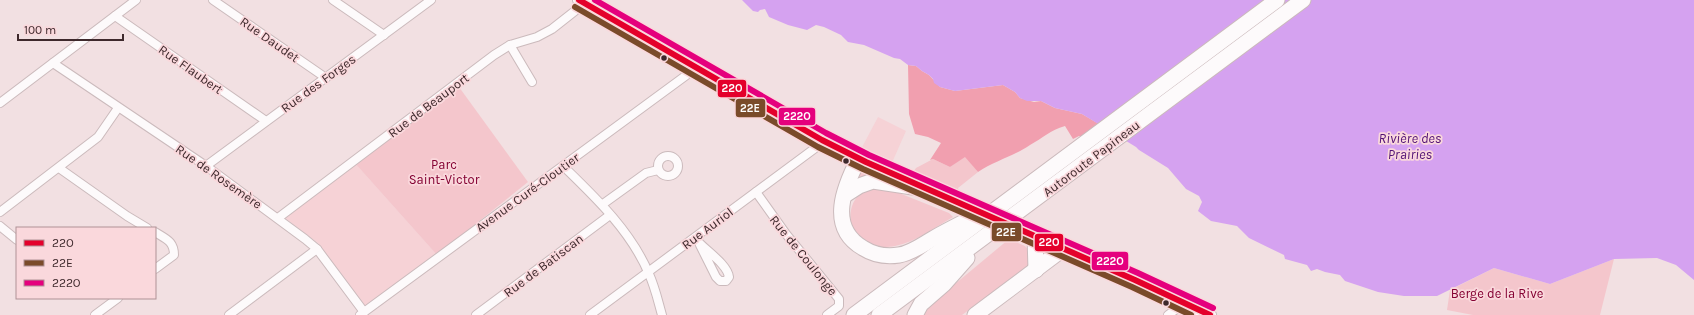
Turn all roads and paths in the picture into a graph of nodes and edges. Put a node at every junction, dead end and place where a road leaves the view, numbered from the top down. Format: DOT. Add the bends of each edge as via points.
graph roads {
  1 [pos="136,0"];
  2 [pos="213,0"];
  3 [pos="333,0"];
  4 [pos="431,0"];
  5 [pos="1277,0"];
  6 [pos="1303,0"];
  7 [pos="582,2"];
  8 [pos="115,16"];
  9 [pos="384,35"];
  10 [pos="510,45"];
  11 [pos="53,63"];
  12 [pos="693,67"];
  13 [pos="326,78"];
  14 [pos="532,82"];
  15 [pos="1,99"];
  16 [pos="118,108"];
  17 [pos="266,121"];
  18 [pos="822,140"];
  19 [pos="859,158"];
  20 [pos="206,166"];
  21 [pos="563,166"];
  22 [pos="59,168"];
  23 [pos="658,170"];
  24 [pos="926,189"];
  25 [pos="756,192"];
  26 [pos="845,195"];
  27 [pos="1008,200"];
  28 [pos="602,204"];
  29 [pos="0,212"];
  30 [pos="610,215"];
  31 [pos="278,218"];
  32 [pos="0,226"];
  33 [pos="146,227"];
  34 [pos="991,232"];
  35 [pos="156,233"];
  36 [pos="1035,236"];
  37 [pos="695,238"];
  38 [pos="16,239"];
  39 [pos="700,245"];
  40 [pos="318,249"];
  41 [pos="1063,249"];
  42 [pos="156,269"];
  43 [pos="1036,270"];
  44 [pos="648,272"];
  45 [pos="113,299"];
  46 [pos="1181,302"];
  47 [pos="362,314"];
  48 [pos="96,315"];
  49 [pos="229,315"];
  50 [pos="476,315"];
  51 [pos="590,315"];
  52 [pos="662,315"];
  53 [pos="827,315"];
  54 [pos="854,315"];
  55 [pos="880,315"];
  56 [pos="914,315"];
  57 [pos="975,315"];
  58 [pos="1168,315"];
  59 [pos="1210,315"];
  1 -- 8 [label="street"];
  2 -- 13 [label="street, Rue Daudet"];
  3 -- 9 [label="street"];
  4 -- 9 [label="street, Rue des Forges"];
  5 -- 27 [label="highway, Autoroute Papineau"];
  6 -- 34 [label="highway, Autoroute Papineau"];
  7 -- 10 [label="street, Rue de Beauport" via="552,29 537,37"];
  7 -- 12 [label="street"];
  8 -- 11 [label="street"];
  8 -- 17 [label="street, Rue Flaubert"];
  9 -- 13 [label="street, Rue des Forges"];
  10 -- 14 [label="street"];
  10 -- 31 [label="street, Rue de Beauport"];
  11 -- 15 [label="street"];
  11 -- 16 [label="street, Rue de Rosemère"];
  12 -- 18 [label="street"];
  12 -- 21 [label="street, Avenue Curé-Cloutier" via="688,74"];
  13 -- 17 [label="street, Rue des Forges"];
  16 -- 20 [label="street, Rue de Rosemère"];
  16 -- 22 [label="street" via="98,137"];
  17 -- 20 [label="street, Rue des Forges"];
  18 -- 19 [label="street"];
  18 -- 25 [label="street, Rue Auriol" via="818,146"];
  19 -- 24 [label="street"];
  19 -- 26 [label="highway"];
  20 -- 31 [label="street, Rue de Rosemère"];
  21 -- 28 [label="street"];
  21 -- 47 [label="street, Avenue Curé-Cloutier"];
  22 -- 29 [label="street"];
  22 -- 33 [label="street"];
  23 -- 28 [label="street" via="646,173"];
  24 -- 26 [label="highway" via="873,181"];
  24 -- 36 [label="street, bridge"];
  25 -- 37 [label="street, Rue Auriol"];
  25 -- 53 [label="street, Rue de Coulonge" via="786,234 839,299 840,306"];
  26 -- 27 [label="highway" via="841,216 850,236 864,249 886,256 912,251"];
  27 -- 54 [label="highway, Autoroute Papineau"];
  28 -- 30 [label="street"];
  30 -- 44 [label="street"];
  30 -- 50 [label="street, Rue de Batiscan"];
  31 -- 40 [label="street, Rue de Rosemère"];
  32 -- 38 [label="street"];
  34 -- 55 [label="highway, Autoroute Papineau"];
  34 -- 56 [label="highway" via="944,284 921,304"];
  35 -- 42 [label="street" via="169,240 174,248 174,255"];
  36 -- 41 [label="street"];
  36 -- 43 [label="highway"];
  37 -- 39 [label="street"];
  37 -- 44 [label="street, Rue Auriol"];
  40 -- 47 [label="street, Rue de Rosemère"];
  40 -- 49 [label="street"];
  41 -- 43 [label="highway"];
  41 -- 46 [label="street"];
  43 -- 57 [label="highway"];
  44 -- 51 [label="street, Rue Auriol"];
  44 -- 52 [label="street"];
  45 -- 48 [label="street"];
  46 -- 58 [label="street"];
  46 -- 59 [label="street"];
}
